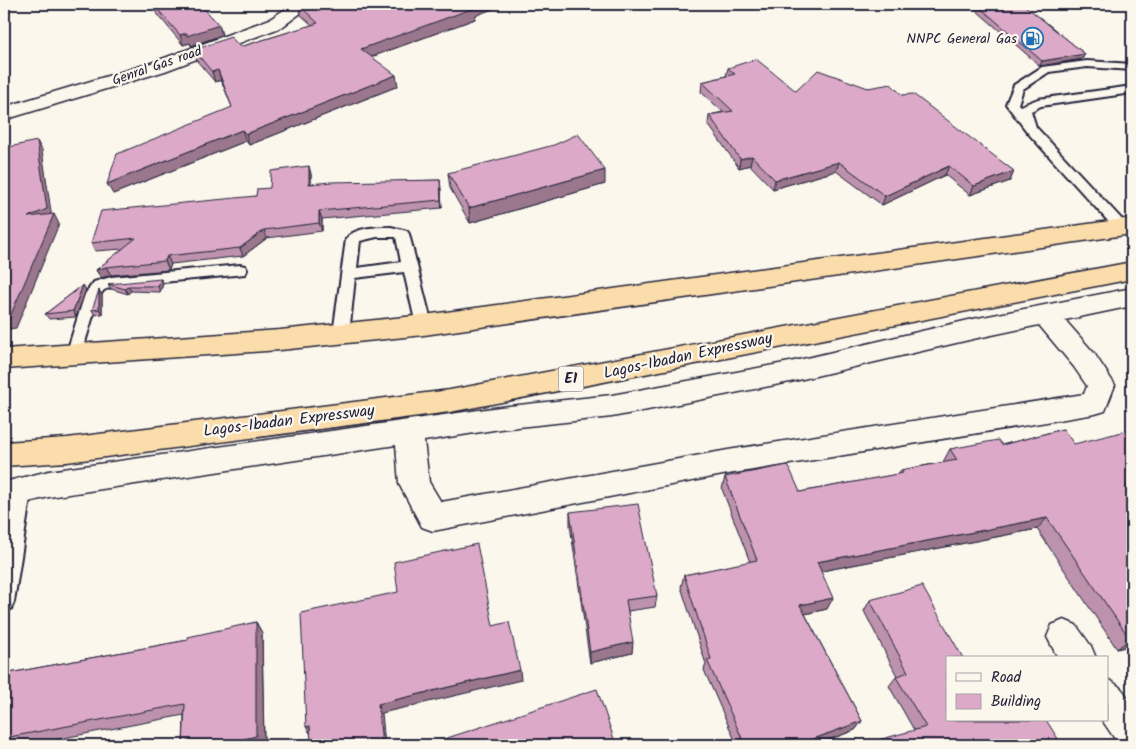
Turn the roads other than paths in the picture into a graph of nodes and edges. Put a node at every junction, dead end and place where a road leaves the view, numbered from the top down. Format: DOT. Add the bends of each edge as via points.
graph roads {
  1 [pos="304,4"];
  2 [pos="1132,67"];
  3 [pos="1132,89"];
  4 [pos="4,114"];
  5 [pos="1032,130"];
  6 [pos="1127,227"];
  7 [pos="408,266"];
  8 [pos="240,270"];
  9 [pos="1132,270"];
  10 [pos="348,274"];
  11 [pos="1132,296"];
  12 [pos="1045,314"];
  13 [pos="424,325"];
  14 [pos="341,334"];
  15 [pos="74,355"];
  16 [pos="4,358"];
  17 [pos="409,432"];
  18 [pos="4,454"];
  19 [pos="13,493"];
  20 [pos="4,602"];
  21 [pos="1108,698"];
  22 [pos="1132,732"];
  1 -- 4 [label="street, Genral Gas road" via="276,23 158,67"];
  2 -- 5 [label="lane" via="1087,64 1046,69 1018,87 1012,104"];
  3 -- 5 [label="lane" via="1038,103 1024,109"];
  5 -- 6 [label="lane"];
  6 -- 13 [label="highway"];
  7 -- 10 [label="lane"];
  7 -- 10 [label="lane" via="402,234 358,235 353,239"];
  7 -- 13 [label="lane"];
  8 -- 15 [label="lane" via="111,282 100,286 92,294"];
  9 -- 18 [label="highway, Lagos-Ibadan Expressway / E1" via="450,401 67,450"];
  10 -- 14 [label="lane"];
  11 -- 12 [label="street"];
  12 -- 17 [label="street" via="790,372 612,406"];
  12 -- 17 [label="street" via="1101,385 1095,404 728,462 433,517 414,484"];
  13 -- 14 [label="highway"];
  14 -- 15 [label="highway"];
  15 -- 16 [label="highway"];
  17 -- 19 [label="street" via="48,484"];
  19 -- 20 [label="lane"];
  21 -- 22 [label="street"];
}
